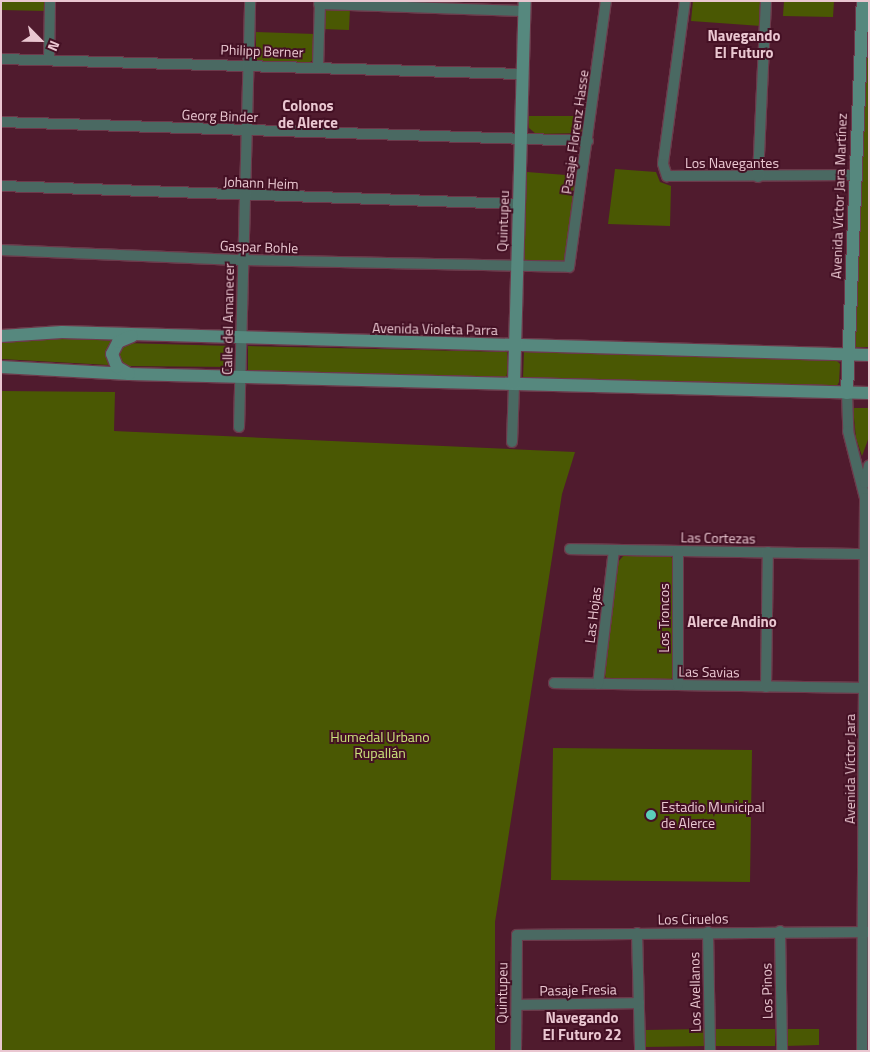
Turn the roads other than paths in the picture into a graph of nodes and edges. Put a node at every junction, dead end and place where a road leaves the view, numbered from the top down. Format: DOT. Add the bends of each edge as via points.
graph roads {
  1 [pos="50,1"];
  2 [pos="250,1"];
  3 [pos="606,1"];
  4 [pos="685,1"];
  5 [pos="766,1"];
  6 [pos="862,1"];
  7 [pos="320,3"];
  8 [pos="524,6"];
  9 [pos="1,59"];
  10 [pos="49,60"];
  11 [pos="249,64"];
  12 [pos="318,66"];
  13 [pos="523,74"];
  14 [pos="1,122"];
  15 [pos="247,130"];
  16 [pos="521,138"];
  17 [pos="588,141"];
  18 [pos="854,175"];
  19 [pos="758,177"];
  20 [pos="1,186"];
  21 [pos="245,196"];
  22 [pos="519,204"];
  23 [pos="1,250"];
  24 [pos="244,260"];
  25 [pos="517,266"];
  26 [pos="569,267"];
  27 [pos="133,335"];
  28 [pos="1,336"];
  29 [pos="241,339"];
  30 [pos="515,346"];
  31 [pos="847,354"];
  32 [pos="869,355"];
  33 [pos="1,367"];
  34 [pos="130,374"];
  35 [pos="240,376"];
  36 [pos="514,384"];
  37 [pos="846,393"];
  38 [pos="869,393"];
  39 [pos="239,427"];
  40 [pos="512,442"];
  41 [pos="869,465"];
  42 [pos="863,482"];
  43 [pos="570,549"];
  44 [pos="614,550"];
  45 [pos="678,551"];
  46 [pos="768,552"];
  47 [pos="865,554"];
  48 [pos="867,583"];
  49 [pos="867,648"];
  50 [pos="554,683"];
  51 [pos="598,684"];
  52 [pos="678,685"];
  53 [pos="766,687"];
  54 [pos="864,688"];
  55 [pos="780,931"];
  56 [pos="708,932"];
  57 [pos="866,932"];
  58 [pos="637,933"];
  59 [pos="517,935"];
  60 [pos="639,1003"];
  61 [pos="517,1005"];
  62 [pos="516,1051"];
  63 [pos="640,1051"];
  64 [pos="710,1051"];
  65 [pos="782,1051"];
  66 [pos="862,1051"];
  1 -- 10 [label="street"];
  2 -- 11 [label="street, Calle del Amanecer"];
  3 -- 17 [label="street, Pasaje Florenz Hasse"];
  4 -- 19 [label="street, Los Navegantes" via="663,164 665,173 671,177"];
  5 -- 19 [label="street"];
  6 -- 18 [label="main road, Avenida Víctor Jara Martínez"];
  7 -- 8 [label="street"];
  7 -- 12 [label="street"];
  8 -- 13 [label="main road, Quintupeu"];
  9 -- 10 [label="street, Philipp Berner"];
  10 -- 11 [label="street, Philipp Berner"];
  11 -- 12 [label="street, Philipp Berner"];
  11 -- 15 [label="street, Calle del Amanecer"];
  12 -- 13 [label="street, Philipp Berner"];
  13 -- 16 [label="main road, Quintupeu"];
  14 -- 15 [label="street, Georg Binder"];
  15 -- 16 [label="street, Georg Binder"];
  15 -- 21 [label="street, Calle del Amanecer"];
  16 -- 17 [label="street, Georg Binder"];
  16 -- 22 [label="main road, Quintupeu"];
  17 -- 26 [label="street, Pasaje Florenz Hasse"];
  18 -- 19 [label="street, Los Navegantes"];
  18 -- 31 [label="main road, Avenida Víctor Jara Martínez"];
  20 -- 21 [label="street, Johann Heim"];
  21 -- 22 [label="street, Johann Heim"];
  21 -- 24 [label="street, Calle del Amanecer"];
  22 -- 25 [label="main road, Quintupeu"];
  23 -- 24 [label="street, Gaspar Bohle"];
  24 -- 25 [label="street, Gaspar Bohle"];
  24 -- 29 [label="street, Calle del Amanecer"];
  25 -- 26 [label="street, Gaspar Bohle"];
  25 -- 30 [label="main road, Quintupeu"];
  27 -- 28 [label="main road, Avenida Violeta Parra" via="62,332"];
  27 -- 29 [label="main road, Avenida Violeta Parra"];
  27 -- 34 [label="main road" via="118,342 112,354 117,367"];
  29 -- 30 [label="main road, Avenida Violeta Parra"];
  29 -- 35 [label="street, Calle del Amanecer"];
  30 -- 31 [label="main road, Avenida Violeta Parra"];
  30 -- 36 [label="main road, Quintupeu"];
  31 -- 32 [label="main road, Avenida Violeta Parra"];
  31 -- 37 [label="main road, Avenida Víctor Jara Martínez"];
  33 -- 34 [label="main road"];
  34 -- 35 [label="main road"];
  35 -- 36 [label="main road"];
  35 -- 39 [label="street, Calle del Amanecer"];
  36 -- 37 [label="main road"];
  36 -- 40 [label="street, Quintupeu"];
  37 -- 38 [label="main road"];
  37 -- 42 [label="street, Avenida Víctor Jara" via="848,431"];
  41 -- 42 [label="street, Avenida Víctor Jara"];
  42 -- 47 [label="street, Avenida Víctor Jara"];
  43 -- 44 [label="street, Las Cortezas"];
  44 -- 45 [label="street, Las Cortezas"];
  44 -- 51 [label="street, Las Hojas"];
  45 -- 46 [label="street, Las Cortezas"];
  45 -- 52 [label="street, Los Troncos"];
  46 -- 47 [label="street, Las Cortezas"];
  46 -- 53 [label="street"];
  47 -- 48 [label="street, Avenida Víctor Jara"];
  48 -- 49 [label="street, Avenida Víctor Jara"];
  49 -- 54 [label="street, Avenida Víctor Jara"];
  50 -- 51 [label="street, Las Savias"];
  51 -- 52 [label="street, Las Savias"];
  52 -- 53 [label="street, Las Savias"];
  53 -- 54 [label="street, Las Savias"];
  54 -- 57 [label="street, Avenida Víctor Jara"];
  55 -- 56 [label="street, Los Ciruelos"];
  55 -- 57 [label="street, Los Ciruelos"];
  55 -- 65 [label="street, Los Pinos"];
  56 -- 58 [label="street, Los Ciruelos"];
  56 -- 64 [label="street, Los Avellanos"];
  57 -- 66 [label="street, Avenida Víctor Jara"];
  58 -- 59 [label="street, Los Ciruelos"];
  58 -- 60 [label="street"];
  59 -- 61 [label="street, Quintupeu"];
  60 -- 61 [label="street, Pasaje Fresia"];
  60 -- 63 [label="street"];
  61 -- 62 [label="street, Quintupeu"];
}
